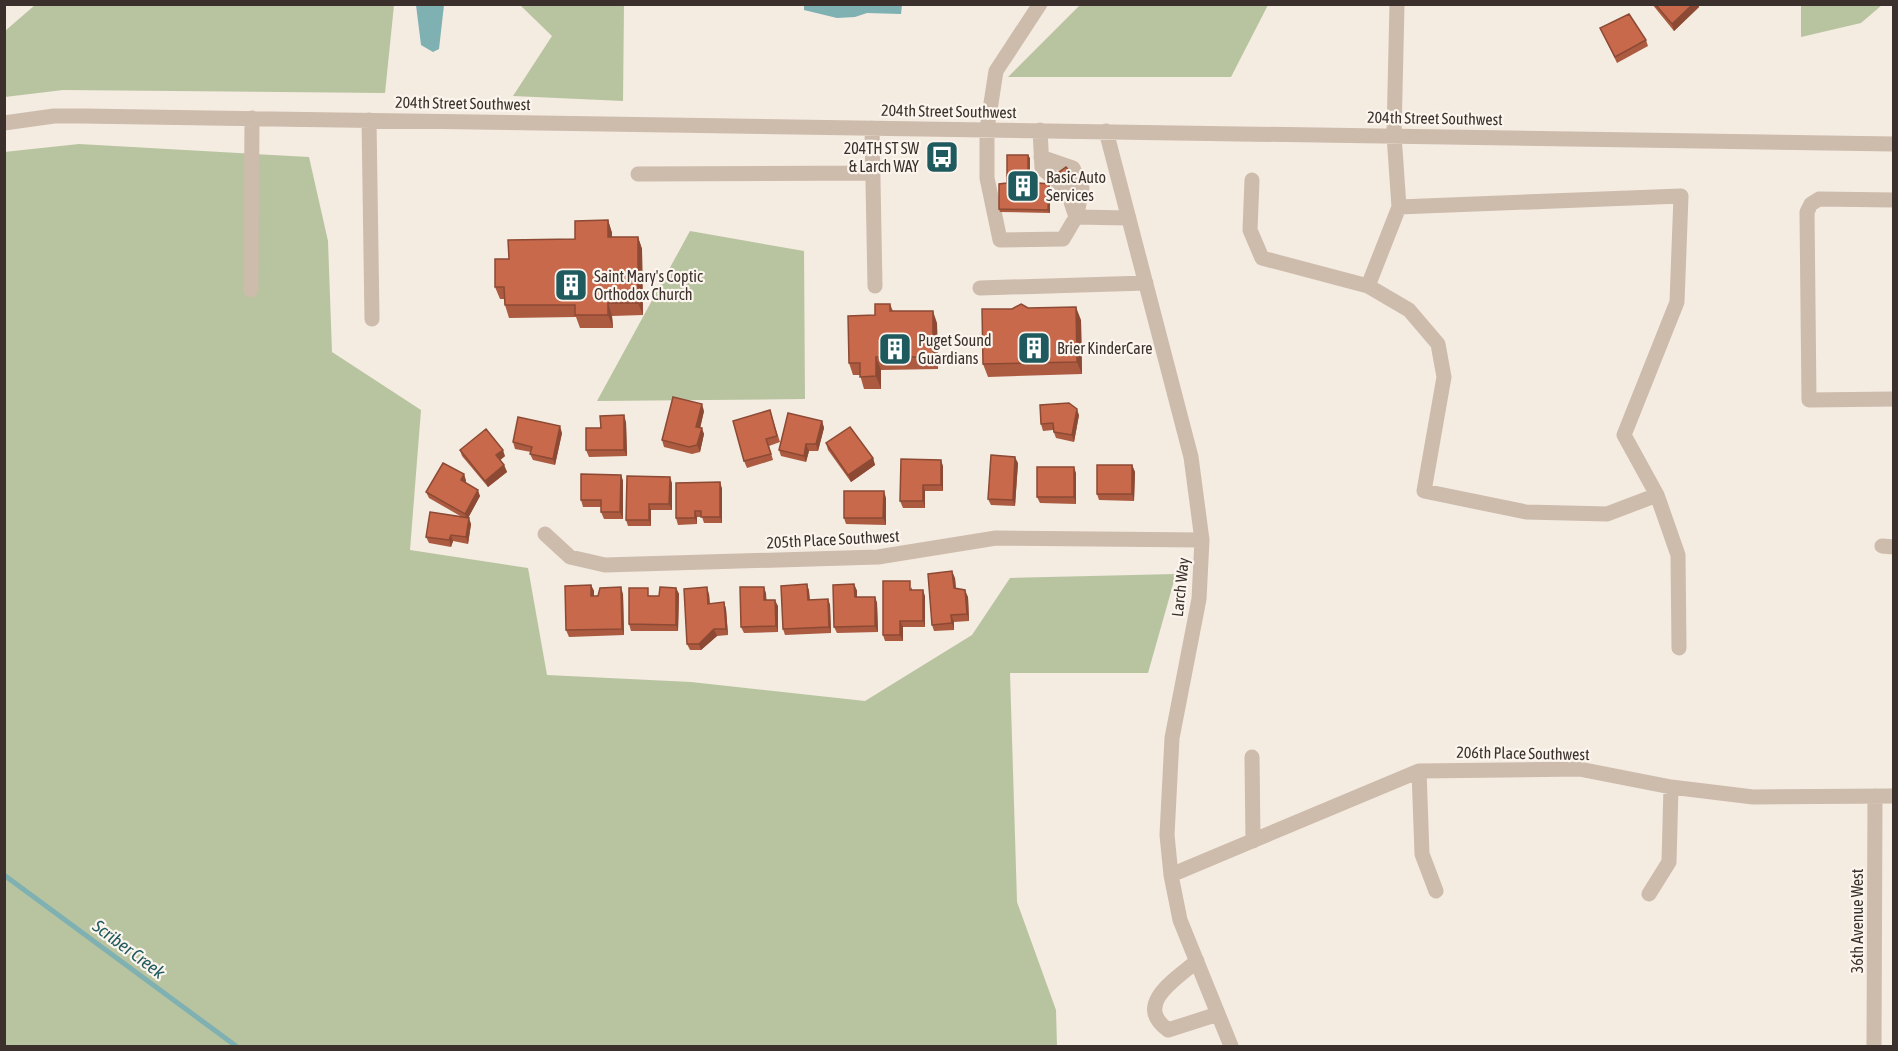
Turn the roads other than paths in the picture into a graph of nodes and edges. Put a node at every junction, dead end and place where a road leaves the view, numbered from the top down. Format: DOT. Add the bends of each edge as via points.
graph roads {
  1 [pos="1041,4"];
  2 [pos="1397,4"];
  3 [pos="252,118"];
  4 [pos="369,120"];
  5 [pos="4,123"];
  6 [pos="872,128"];
  7 [pos="987,129"];
  8 [pos="1040,130"];
  9 [pos="1106,131"];
  10 [pos="1394,135"];
  11 [pos="1893,144"];
  12 [pos="873,173"];
  13 [pos="638,174"];
  14 [pos="1252,180"];
  15 [pos="1893,200"];
  16 [pos="1399,207"];
  17 [pos="1076,217"];
  18 [pos="1129,218"];
  19 [pos="1146,283"];
  20 [pos="875,286"];
  21 [pos="1368,286"];
  22 [pos="980,288"];
  23 [pos="251,290"];
  24 [pos="372,319"];
  25 [pos="1893,399"];
  26 [pos="1657,495"];
  27 [pos="545,534"];
  28 [pos="1202,540"];
  29 [pos="1679,648"];
  30 [pos="1252,757"];
  31 [pos="1419,771"];
  32 [pos="1671,788"];
  33 [pos="1875,796"];
  34 [pos="1893,796"];
  35 [pos="1253,841"];
  36 [pos="1171,875"];
  37 [pos="1436,891"];
  38 [pos="1649,894"];
  39 [pos="1197,961"];
  40 [pos="1218,1014"];
  41 [pos="1231,1047"];
  42 [pos="1874,1047"];
  1 -- 7 [label="street" via="996,71"];
  2 -- 10 [label="street"];
  3 -- 4 [label="street, 204th Street Southwest"];
  3 -- 5 [label="street, 204th Street Southwest" via="54,116"];
  3 -- 23 [label="street"];
  4 -- 6 [label="street, 204th Street Southwest"];
  4 -- 24 [label="street"];
  6 -- 7 [label="street, 204th Street Southwest"];
  6 -- 12 [label="street"];
  7 -- 8 [label="street, 204th Street Southwest"];
  7 -- 17 [label="street" via="987,178 1000,240 1064,239"];
  8 -- 9 [label="street, 204th Street Southwest"];
  8 -- 17 [label="street" via="1041,163 1067,190"];
  9 -- 10 [label="street, 204th Street Southwest"];
  9 -- 18 [label="street, Larch Way"];
  10 -- 11 [label="street, 204th Street Southwest"];
  10 -- 16 [label="street"];
  12 -- 13 [label="street"];
  12 -- 20 [label="street"];
  14 -- 21 [label="street" via="1250,230 1262,258"];
  15 -- 25 [label="street" via="1819,199 1807,212 1809,400"];
  16 -- 21 [label="street"];
  16 -- 26 [label="street" via="1681,196 1677,302 1624,435"];
  17 -- 18 [label="street"];
  18 -- 19 [label="street, Larch Way"];
  19 -- 22 [label="street"];
  19 -- 28 [label="street, Larch Way" via="1191,457"];
  21 -- 26 [label="street" via="1410,310 1438,344 1444,377 1424,491 1526,512 1607,513"];
  26 -- 29 [label="street" via="1678,555"];
  27 -- 28 [label="street, 205th Place Southwest" via="570,557 605,565 878,558 996,538"];
  28 -- 36 [label="street, Larch Way" via="1199,599 1172,738 1167,835"];
  30 -- 35 [label="street"];
  31 -- 32 [label="street, 206th Place Southwest" via="1578,769"];
  31 -- 35 [label="street, 206th Place Southwest"];
  31 -- 37 [label="street" via="1422,854"];
  32 -- 33 [label="street, 206th Place Southwest" via="1753,797"];
  32 -- 38 [label="street" via="1669,862"];
  33 -- 34 [label="street, 206th Place Southwest"];
  33 -- 42 [label="street, 36th Avenue West"];
  35 -- 36 [label="street, 206th Place Southwest"];
  36 -- 39 [label="street, Larch Way" via="1180,920"];
  39 -- 40 [label="street, Larch Way"];
  39 -- 40 [label="street" via="1165,987 1157,1000 1157,1022 1168,1030"];
  40 -- 41 [label="street, Larch Way"];
}
